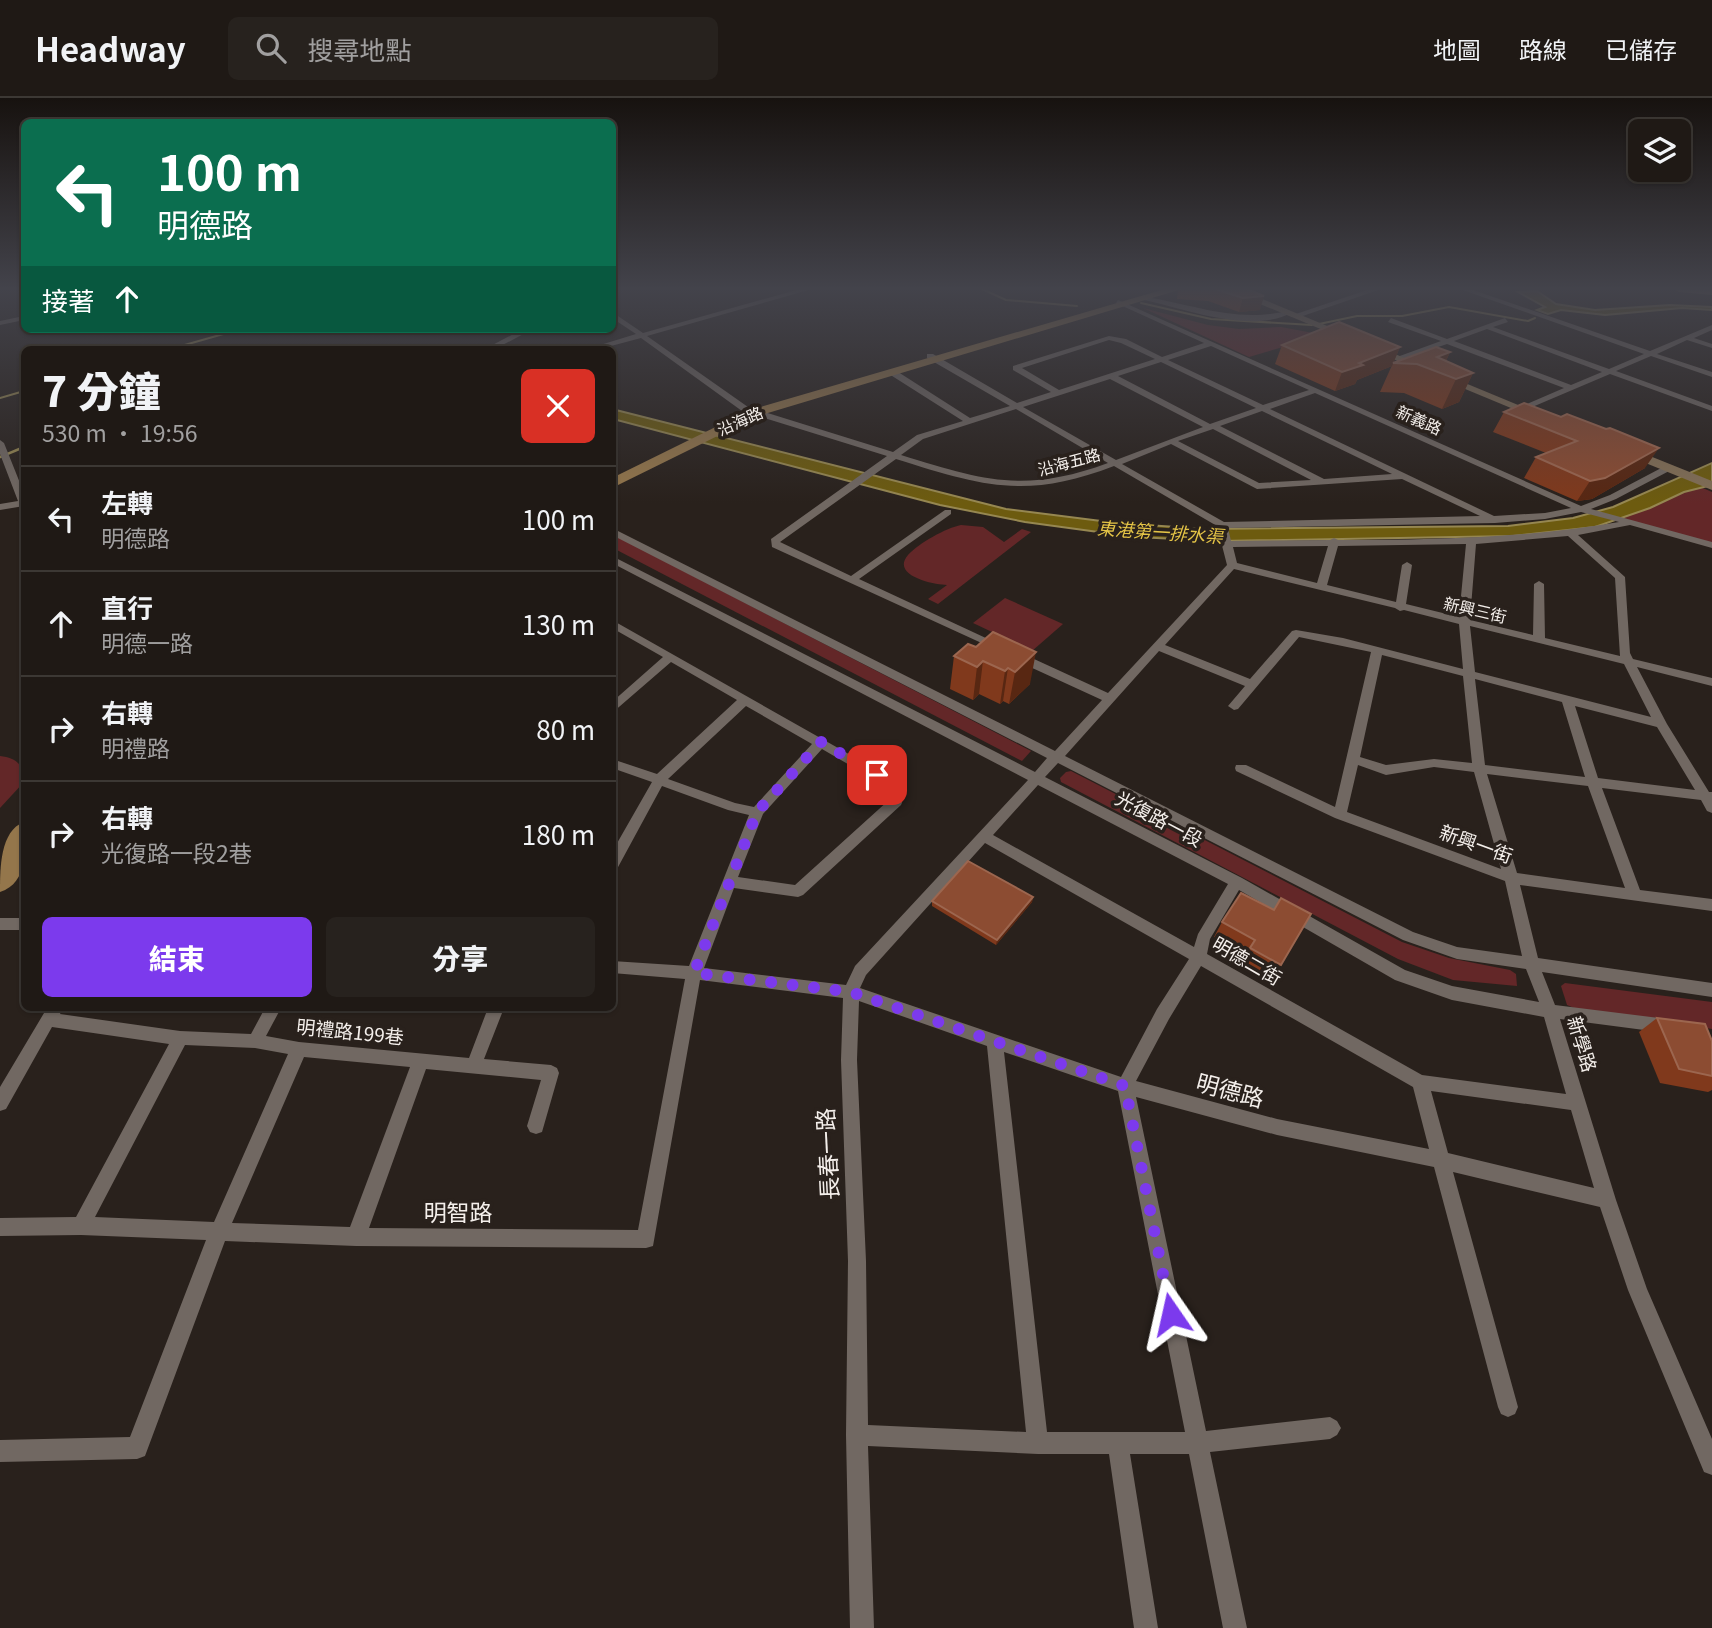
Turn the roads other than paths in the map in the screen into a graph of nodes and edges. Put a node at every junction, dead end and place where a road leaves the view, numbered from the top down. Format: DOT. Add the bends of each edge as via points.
graph roads {
  1 [pos="678,360"];
  2 [pos="921,360"];
  3 [pos="924,360"];
  4 [pos="939,360"];
  5 [pos="1040,360"];
  6 [pos="1161,360"];
  7 [pos="1162,360"];
  8 [pos="1246,360"];
  9 [pos="1404,360"];
  10 [pos="1496,360"];
  11 [pos="1578,360"];
  12 [pos="1636,360"];
  13 [pos="1671,360"];
  14 [pos="892,372"];
  15 [pos="1610,372"];
  16 [pos="1712,374"];
  17 [pos="1111,376"];
  18 [pos="1570,388"];
  19 [pos="1314,391"];
  20 [pos="1058,393"];
  21 [pos="1016,407"];
  22 [pos="1263,408"];
  23 [pos="1523,409"];
  24 [pos="1712,409"];
  25 [pos="749,411"];
  26 [pos="1547,419"];
  27 [pos="969,421"];
  28 [pos="1212,427"];
  29 [pos="693,438"];
  30 [pos="1171,441"];
  31 [pos="0,443"];
  32 [pos="1608,443"];
  33 [pos="892,455"];
  34 [pos="1115,464"];
  35 [pos="1668,468"];
  36 [pos="616,472"];
  37 [pos="1407,476"];
  38 [pos="616,482"];
  39 [pos="1322,482"];
  40 [pos="1712,485"];
  41 [pos="21,496"];
  42 [pos="21,504"];
  43 [pos="0,507"];
  44 [pos="1581,509"];
  45 [pos="948,512"];
  46 [pos="1495,520"];
  47 [pos="1625,522"];
  48 [pos="616,533"];
  49 [pos="1572,535"];
  50 [pos="1225,536"];
  51 [pos="1334,541"];
  52 [pos="1471,542"];
  53 [pos="1712,545"];
  54 [pos="616,561"];
  55 [pos="1232,565"];
  56 [pos="1407,565"];
  57 [pos="851,580"];
  58 [pos="1539,584"];
  59 [pos="1321,589"];
  60 [pos="1400,608"];
  61 [pos="1464,623"];
  62 [pos="616,625"];
  63 [pos="1539,641"];
  64 [pos="1156,646"];
  65 [pos="1377,652"];
  66 [pos="671,656"];
  67 [pos="1629,662"];
  68 [pos="1468,674"];
  69 [pos="1712,682"];
  70 [pos="1253,685"];
  71 [pos="1108,698"];
  72 [pos="746,699"];
  73 [pos="1568,701"];
  74 [pos="616,705"];
  75 [pos="1234,706"];
  76 [pos="1661,724"];
  77 [pos="821,742"];
  78 [pos="1055,756"];
  79 [pos="1352,759"];
  80 [pos="616,764"];
  81 [pos="1479,767"];
  82 [pos="1241,768"];
  83 [pos="1037,777"];
  84 [pos="660,779"];
  85 [pos="1593,782"];
  86 [pos="1710,800"];
  87 [pos="757,812"];
  88 [pos="1340,815"];
  89 [pos="21,834"];
  90 [pos="984,836"];
  91 [pos="21,855"];
  92 [pos="616,858"];
  93 [pos="0,863"];
  94 [pos="1511,878"];
  95 [pos="731,882"];
  96 [pos="1237,882"];
  97 [pos="0,884"];
  98 [pos="1634,893"];
  99 [pos="1712,905"];
  100 [pos="0,924"];
  101 [pos="21,924"];
  102 [pos="1199,956"];
  103 [pos="1532,966"];
  104 [pos="616,967"];
  105 [pos="694,973"];
  106 [pos="1712,990"];
  107 [pos="851,992"];
  108 [pos="272,1011"];
  109 [pos="495,1011"];
  110 [pos="1550,1011"];
  111 [pos="52,1014"];
  112 [pos="1686,1029"];
  113 [pos="180,1038"];
  114 [pos="255,1041"];
  115 [pos="995,1042"];
  116 [pos="299,1049"];
  117 [pos="421,1060"];
  118 [pos="474,1065"];
  119 [pos="1420,1082"];
  120 [pos="1125,1086"];
  121 [pos="0,1103"];
  122 [pos="1578,1103"];
  123 [pos="536,1126"];
  124 [pos="1441,1160"];
  125 [pos="1607,1200"];
  126 [pos="81,1226"];
  127 [pos="0,1227"];
  128 [pos="219,1231"];
  129 [pos="356,1237"];
  130 [pos="1508,1407"];
  131 [pos="1330,1427"];
  132 [pos="857,1435"];
  133 [pos="1038,1443"];
  134 [pos="1118,1443"];
  135 [pos="1197,1443"];
  136 [pos="0,1451"];
  137 [pos="1712,1464"];
  138 [pos="862,1628"];
  139 [pos="1146,1628"];
  140 [pos="1235,1628"];
  1 -- 25 [label="street, 沿海五路"];
  2 -- 25 [label="main road, 沿海路"];
  3 -- 14 [label="main road, 沿海路"];
  4 -- 21 [label="street"];
  5 -- 20 [label="street" via="1016,368"];
  6 -- 17 [label="street"];
  7 -- 22 [label="street"];
  8 -- 19 [label="street, 新義路"];
  9 -- 23 [label="main road"];
  10 -- 18 [label="street"];
  11 -- 15 [label="street"];
  12 -- 15 [label="street"];
  13 -- 16 [label="street"];
  14 -- 25 [label="main road, 沿海路"];
  14 -- 27 [label="street"];
  15 -- 18 [label="street"];
  15 -- 24 [label="street"];
  17 -- 20 [label="street"];
  17 -- 28 [label="street"];
  18 -- 23 [label="street"];
  19 -- 22 [label="street, 沿海五路"];
  19 -- 44 [label="street, 新義路"];
  20 -- 21 [label="street"];
  21 -- 27 [label="street"];
  21 -- 34 [label="street"];
  22 -- 28 [label="street, 沿海五路"];
  22 -- 37 [label="street"];
  23 -- 26 [label="main road"];
  25 -- 29 [label="main road, 沿海路"];
  25 -- 33 [label="street, 沿海五路"];
  27 -- 33 [label="street" via="920,436"];
  28 -- 30 [label="street, 沿海五路"];
  28 -- 39 [label="street"];
  29 -- 36 [label="main road, 沿海路"];
  29 -- 38 [label="main road, 沿海路"];
  30 -- 34 [label="street, 沿海五路"];
  30 -- 39 [label="street" via="1256,486"];
  31 -- 41 [label="street"];
  32 -- 35 [label="main road"];
  33 -- 34 [label="street, 沿海五路" via="1007,486 1056,483"];
  33 -- 57 [label="street" via="777,538 776,545"];
  34 -- 50 [label="street"];
  35 -- 40 [label="main road"];
  35 -- 44 [label="street" via="1613,498"];
  37 -- 39 [label="street"];
  37 -- 46 [label="street"];
  42 -- 43 [label="street"];
  44 -- 46 [label="street"];
  44 -- 47 [label="street, 新義路"];
  45 -- 57 [label="street"];
  46 -- 50 [label="street"];
  47 -- 49 [label="street"];
  47 -- 53 [label="street, 新義路"];
  48 -- 78 [label="street, 光復路一段"];
  49 -- 52 [label="street"];
  49 -- 67 [label="street" via="1620,577 1623,653"];
  50 -- 51 [label="street"];
  50 -- 55 [label="street"];
  51 -- 52 [label="street"];
  51 -- 59 [label="street"];
  52 -- 61 [label="street, 新學路"];
  54 -- 83 [label="street, 光復路一段"];
  55 -- 59 [label="street, 新興三街"];
  55 -- 64 [label="street, 長春一路"];
  56 -- 60 [label="street"];
  57 -- 71 [label="street"];
  58 -- 63 [label="street"];
  59 -- 60 [label="street, 新興三街"];
  60 -- 61 [label="street, 新興三街"];
  61 -- 63 [label="street, 新興三街"];
  61 -- 68 [label="street, 新學路"];
  62 -- 66 [label="street"];
  63 -- 67 [label="street, 新興三街"];
  64 -- 70 [label="street"];
  64 -- 71 [label="street, 長春一路"];
  65 -- 68 [label="street"];
  65 -- 70 [label="street" via="1296,633"];
  65 -- 79 [label="street"];
  66 -- 72 [label="street"];
  66 -- 74 [label="street"];
  67 -- 69 [label="street, 新興三街"];
  67 -- 76 [label="street"];
  68 -- 73 [label="street"];
  68 -- 81 [label="street, 新學路"];
  70 -- 75 [label="street"];
  71 -- 78 [label="street, 長春一路"];
  72 -- 77 [label="street"];
  72 -- 84 [label="street"];
  73 -- 76 [label="street"];
  73 -- 85 [label="street"];
  76 -- 86 [label="street"];
  77 -- 87 [label="street"];
  77 -- 95 [label="street" via="895,786 896,802 798,891"];
  78 -- 83 [label="street, 長春一路"];
  78 -- 103 [label="street, 光復路一段" via="1408,936 1457,953"];
  79 -- 81 [label="street" via="1386,770 1434,763"];
  79 -- 88 [label="street"];
  80 -- 84 [label="street"];
  81 -- 85 [label="street"];
  81 -- 94 [label="street, 新學路"];
  82 -- 88 [label="street, 新興一街"];
  83 -- 90 [label="street, 長春一路"];
  83 -- 96 [label="street, 光復路一段"];
  84 -- 87 [label="street"];
  84 -- 92 [label="street"];
  85 -- 86 [label="street"];
  85 -- 98 [label="street"];
  87 -- 95 [label="street"];
  88 -- 94 [label="street, 新興一街"];
  89 -- 93 [label="main road"];
  90 -- 102 [label="street, 明德二街"];
  90 -- 107 [label="street, 長春一路" via="860,971"];
  91 -- 97 [label="main road"];
  94 -- 98 [label="street, 新興一街"];
  94 -- 103 [label="street, 新學路"];
  95 -- 105 [label="street"];
  96 -- 102 [label="street" via="1203,938"];
  96 -- 110 [label="street, 光復路一段" via="1400,975 1452,993"];
  98 -- 99 [label="street, 新興一街"];
  100 -- 101 [label="street"];
  102 -- 119 [label="street, 明德二街"];
  102 -- 120 [label="street"];
  103 -- 106 [label="street, 光復路一段"];
  103 -- 110 [label="street, 新學路"];
  104 -- 105 [label="street, 明德路"];
  105 -- 107 [label="street, 明德路"];
  105 -- 129 [label="street, 明智路" via="646,1239"];
  107 -- 115 [label="street, 明德路"];
  107 -- 132 [label="street, 長春一路"];
  108 -- 114 [label="street"];
  109 -- 118 [label="street"];
  110 -- 112 [label="street, 光復路一段"];
  110 -- 122 [label="street, 新學路"];
  111 -- 113 [label="street, 明禮路199巷"];
  111 -- 121 [label="street"];
  113 -- 114 [label="street, 明禮路199巷"];
  113 -- 126 [label="street"];
  114 -- 116 [label="street, 明禮路199巷"];
  115 -- 120 [label="street, 明德路"];
  115 -- 133 [label="street"];
  116 -- 117 [label="street, 明禮路199巷"];
  116 -- 128 [label="street"];
  117 -- 118 [label="street, 明禮路199巷"];
  117 -- 129 [label="street"];
  118 -- 123 [label="street, 明禮路199巷" via="551,1073"];
  119 -- 122 [label="street"];
  119 -- 124 [label="street"];
  120 -- 124 [label="street, 明德路" via="1277,1127"];
  120 -- 135 [label="street"];
  122 -- 125 [label="street, 新學路"];
  124 -- 125 [label="street, 明德路"];
  124 -- 130 [label="street"];
  125 -- 137 [label="street, 新學路" via="1638,1290"];
  126 -- 127 [label="street, 明智路"];
  126 -- 128 [label="street, 明智路"];
  128 -- 129 [label="street, 明智路"];
  128 -- 136 [label="street" via="137,1448"];
  131 -- 135 [label="street"];
  132 -- 133 [label="street"];
  132 -- 138 [label="street, 長春一路"];
  133 -- 134 [label="street"];
  134 -- 135 [label="street"];
  134 -- 139 [label="street"];
  135 -- 140 [label="street"];
}
